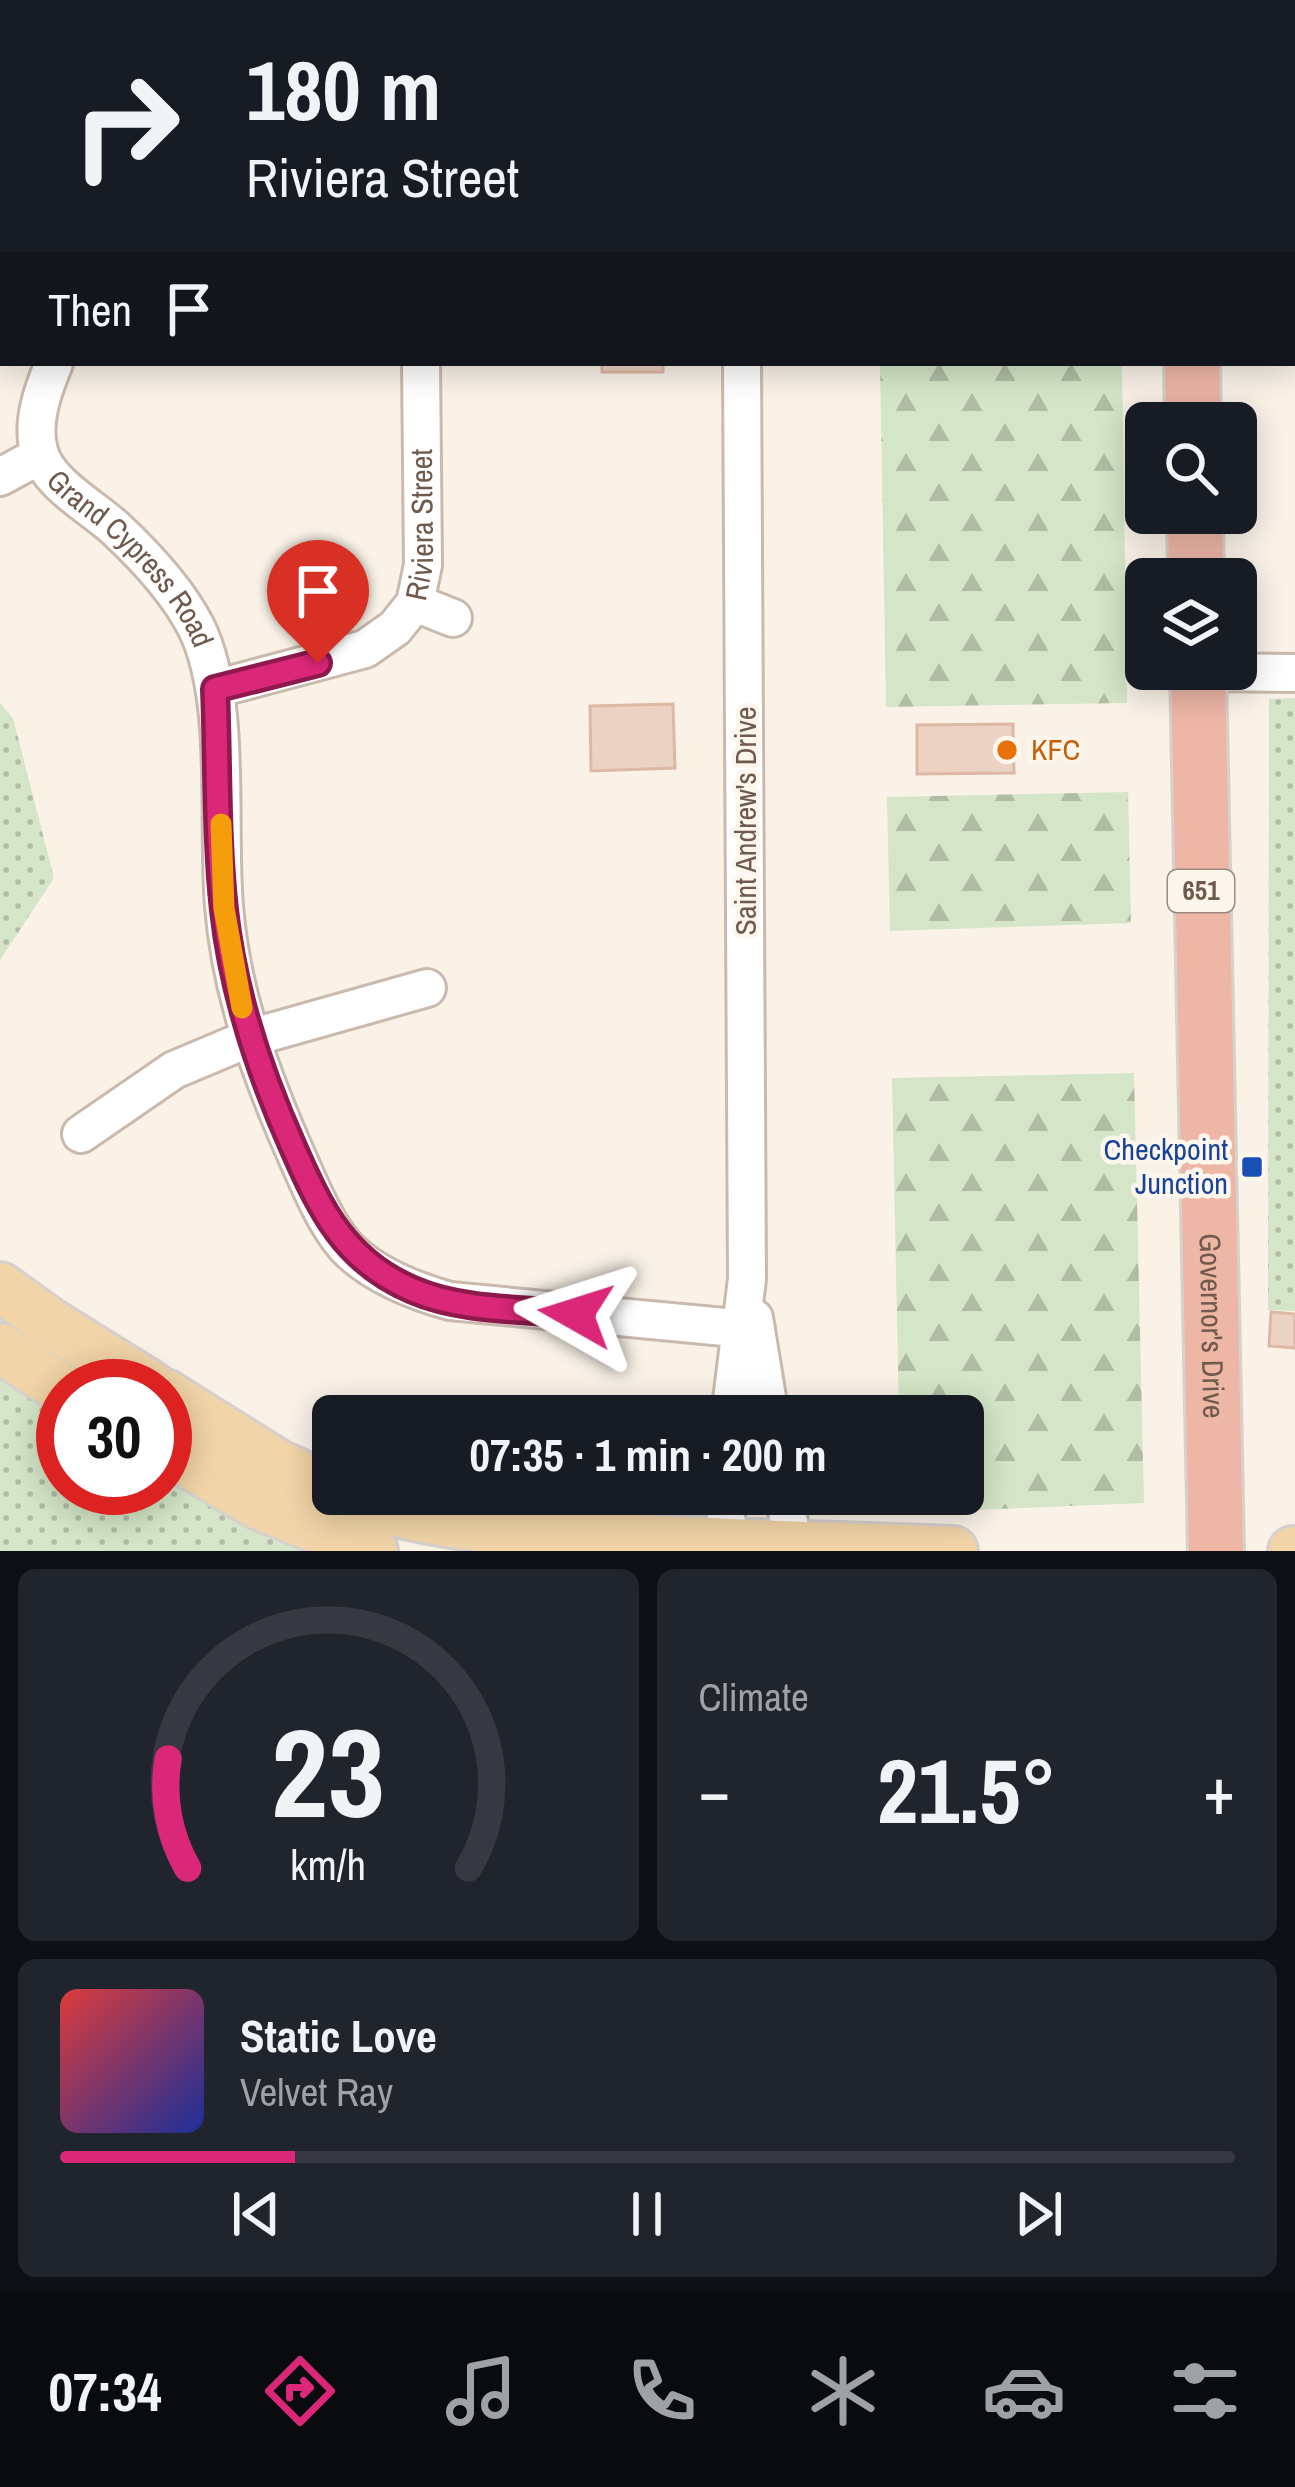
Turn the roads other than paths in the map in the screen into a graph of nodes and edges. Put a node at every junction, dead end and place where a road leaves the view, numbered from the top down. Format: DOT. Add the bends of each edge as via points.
graph roads {
  1 [pos="53,366"];
  2 [pos="421,366"];
  3 [pos="742,366"];
  4 [pos="1192,366"];
  5 [pos="1193,402"];
  6 [pos="39,456"];
  7 [pos="0,477"];
  8 [pos="415,603"];
  9 [pos="453,618"];
  10 [pos="1257,672"];
  11 [pos="1295,673"];
  12 [pos="215,689"];
  13 [pos="1198,690"];
  14 [pos="427,988"];
  15 [pos="250,1038"];
  16 [pos="81,1134"];
  17 [pos="0,1287"];
  18 [pos="748,1330"];
  19 [pos="0,1348"];
  20 [pos="111,1359"];
  21 [pos="36,1371"];
  22 [pos="734,1395"];
  23 [pos="765,1395"];
  24 [pos="192,1411"];
  25 [pos="192,1465"];
  26 [pos="312,1480"];
  27 [pos="408,1515"];
  28 [pos="726,1515"];
  29 [pos="788,1515"];
  30 [pos="728,1548"];
  31 [pos="794,1548"];
  32 [pos="373,1551"];
  33 [pos="953,1551"];
  34 [pos="1216,1551"];
  1 -- 6 [label="street, Grand Cypress Road" via="36,425"];
  2 -- 8 [label="street, Riviera Street" via="423,565"];
  3 -- 18 [label="street, Saint Andrew's Drive"];
  4 -- 5 [label="highway"];
  6 -- 7 [label="street"];
  6 -- 12 [label="street, Grand Cypress Road" via="160,574 196,628"];
  8 -- 9 [label="street"];
  8 -- 12 [label="street, Riviera Street" via="365,649"];
  10 -- 11 [label="street"];
  12 -- 15 [label="street, Grand Cypress Road" via="224,908"];
  13 -- 34 [label="highway, Governor's Drive / 651"];
  14 -- 15 [label="street"];
  15 -- 16 [label="street" via="174,1070"];
  15 -- 18 [label="street, Grand Cypress Road" via="314,1196 346,1247 383,1274 450,1301"];
  17 -- 20 [label="main road"];
  18 -- 22 [label="street, Saint Andrew's Drive"];
  18 -- 23 [label="street, Saint Andrew's Drive"];
  19 -- 21 [label="main road"];
  24 -- 26 [label="main road"];
  25 -- 32 [label="main road" via="257,1504"];
  27 -- 30 [label="main road" via="464,1527"];
  28 -- 30 [label="street"];
  29 -- 31 [label="street"];
  30 -- 31 [label="main road"];
  31 -- 33 [label="main road"];
}
